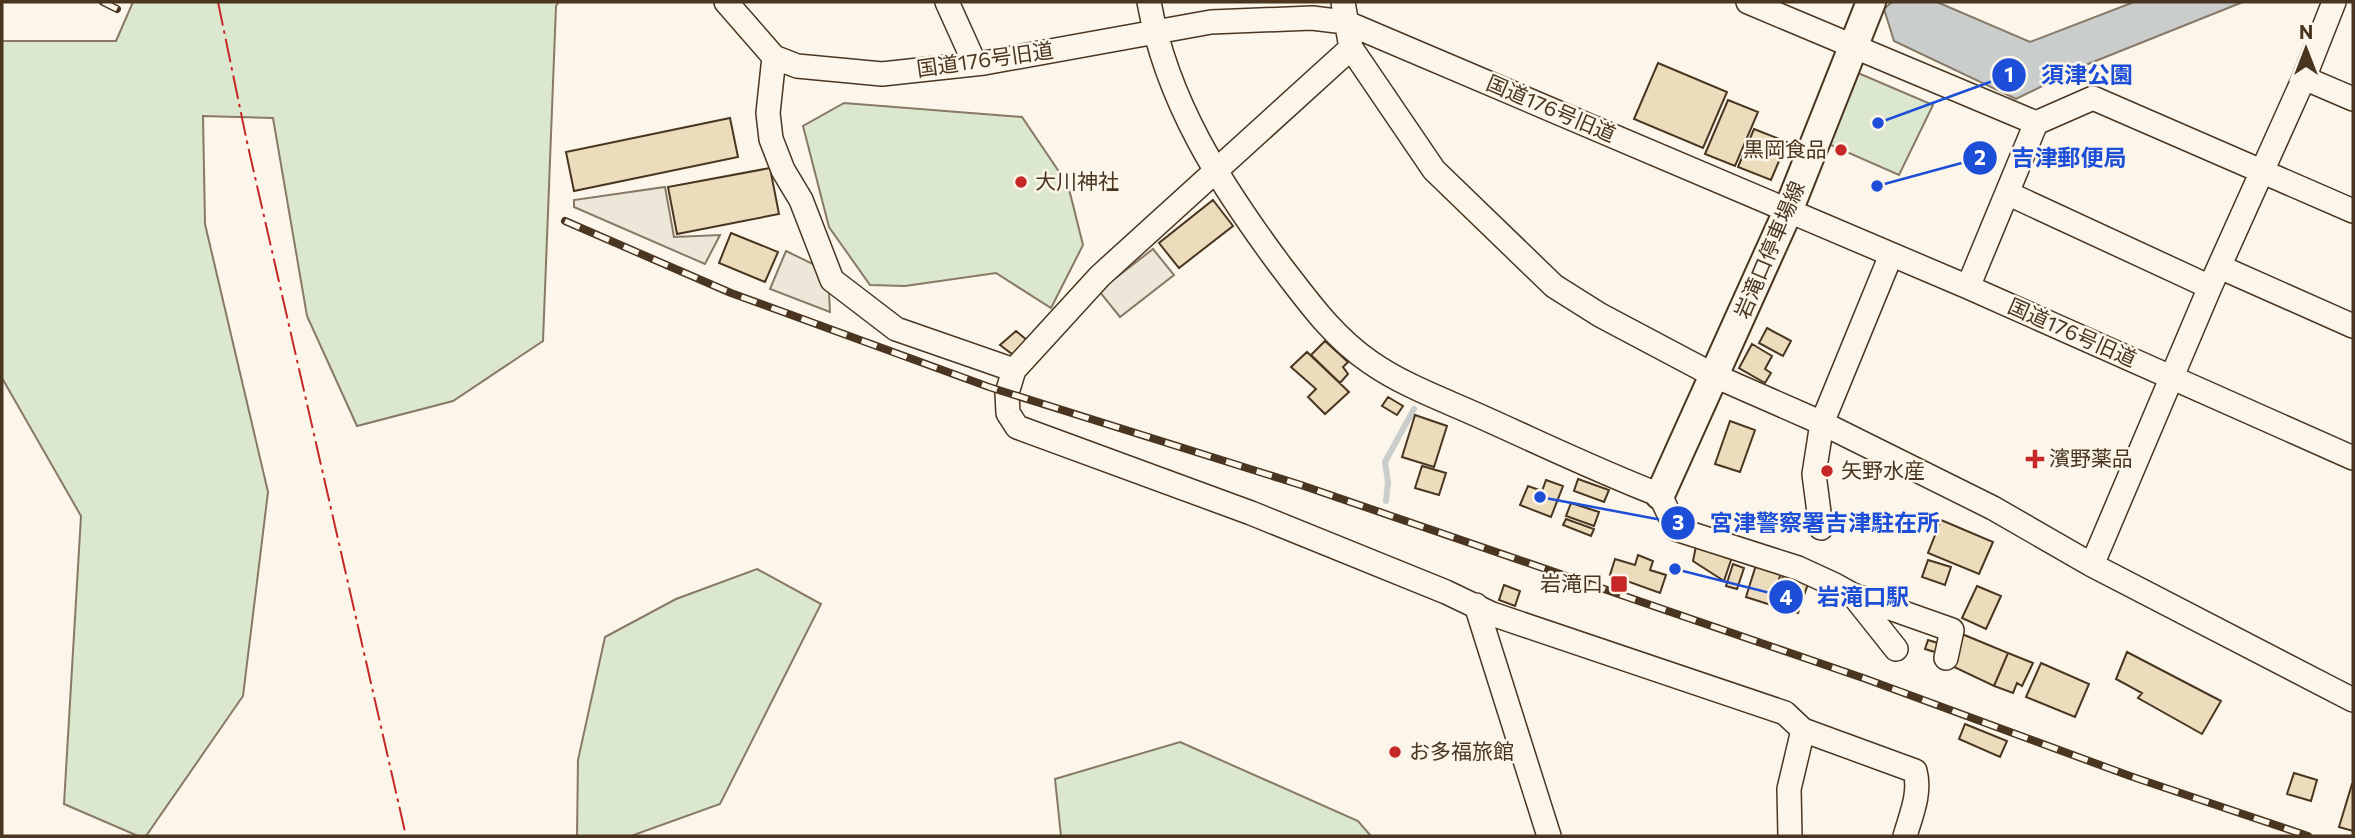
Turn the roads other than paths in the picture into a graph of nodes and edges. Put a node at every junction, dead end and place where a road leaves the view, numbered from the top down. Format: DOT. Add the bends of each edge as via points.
graph roads {
  1 [pos="726,2"];
  2 [pos="947,2"];
  3 [pos="1149,2"];
  4 [pos="1748,2"];
  5 [pos="1871,2"];
  6 [pos="2334,2"];
  7 [pos="1210,12"];
  8 [pos="1344,12"];
  9 [pos="1155,35"];
  10 [pos="1852,47"];
  11 [pos="1351,48"];
  12 [pos="774,57"];
  13 [pos="975,64"];
  14 [pos="2304,78"];
  15 [pos="2353,99"];
  16 [pos="2036,123"];
  17 [pos="1214,173"];
  18 [pos="2262,173"];
  19 [pos="2007,193"];
  20 [pos="1788,211"];
  21 [pos="2353,212"];
  22 [pos="1891,255"];
  23 [pos="2215,277"];
  24 [pos="1968,288"];
  25 [pos="2353,326"];
  26 [pos="1014,370"];
  27 [pos="1715,376"];
  28 [pos="2172,377"];
  29 [pos="1822,423"];
  30 [pos="2353,458"];
  31 [pos="1660,495"];
  32 [pos="1821,528"];
  33 [pos="2092,565"];
  34 [pos="1853,595"];
  35 [pos="1476,605"];
  36 [pos="1896,649"];
  37 [pos="1946,658"];
  38 [pos="2353,700"];
  39 [pos="1803,730"];
  40 [pos="1549,836"];
  41 [pos="1790,836"];
  42 [pos="1905,836"];
  1 -- 12 [label="street"];
  2 -- 13 [label="street"];
  3 -- 9 [label="street"];
  4 -- 10 [label="street"];
  5 -- 10 [label="main road, 岩滝口停車場線"];
  6 -- 14 [label="street"];
  7 -- 8 [label="street, 国道176号旧道" via="1312,18"];
  7 -- 9 [label="street, 国道176号旧道"];
  8 -- 11 [label="street"];
  8 -- 20 [label="street, 国道176号旧道"];
  9 -- 13 [label="street, 国道176号旧道"];
  9 -- 17 [label="street" via="1182,112"];
  10 -- 16 [label="street"];
  10 -- 20 [label="main road, 岩滝口停車場線"];
  11 -- 17 [label="street"];
  11 -- 27 [label="street" via="1434,170 1554,286"];
  12 -- 13 [label="street, 国道176号旧道" via="797,66 882,74"];
  12 -- 26 [label="street" via="768,113 771,139 832,280 895,329"];
  14 -- 15 [label="street"];
  14 -- 18 [label="street"];
  16 -- 18 [label="street" via="2093,98"];
  16 -- 19 [label="street"];
  17 -- 26 [label="street" via="1100,275"];
  17 -- 31 [label="street" via="1315,311 1371,363 1437,397"];
  18 -- 21 [label="street"];
  18 -- 23 [label="street"];
  19 -- 23 [label="street"];
  19 -- 24 [label="street"];
  20 -- 22 [label="street, 国道176号旧道"];
  20 -- 27 [label="main road, 岩滝口停車場線"];
  22 -- 24 [label="street, 国道176号旧道"];
  22 -- 29 [label="street"];
  23 -- 25 [label="street"];
  23 -- 28 [label="street"];
  24 -- 28 [label="street, 国道176号旧道"];
  26 -- 35 [label="street" via="1007,393 1008,413 1017,427 1251,513"];
  27 -- 29 [label="street"];
  27 -- 31 [label="main road, 岩滝口停車場線"];
  28 -- 30 [label="street, 国道176号旧道"];
  28 -- 33 [label="street"];
  29 -- 32 [label="street" via="1814,474"];
  29 -- 33 [label="street"];
  31 -- 34 [label="street" via="1676,529 1798,568"];
  33 -- 38 [label="street"];
  34 -- 36 [label="street"];
  34 -- 37 [label="street" via="1952,630"];
  35 -- 39 [label="street" via="1574,643 1785,713"];
  35 -- 40 [label="street"];
  39 -- 41 [label="street" via="1789,789"];
  39 -- 42 [label="street" via="1915,771 1916,802"];
}
